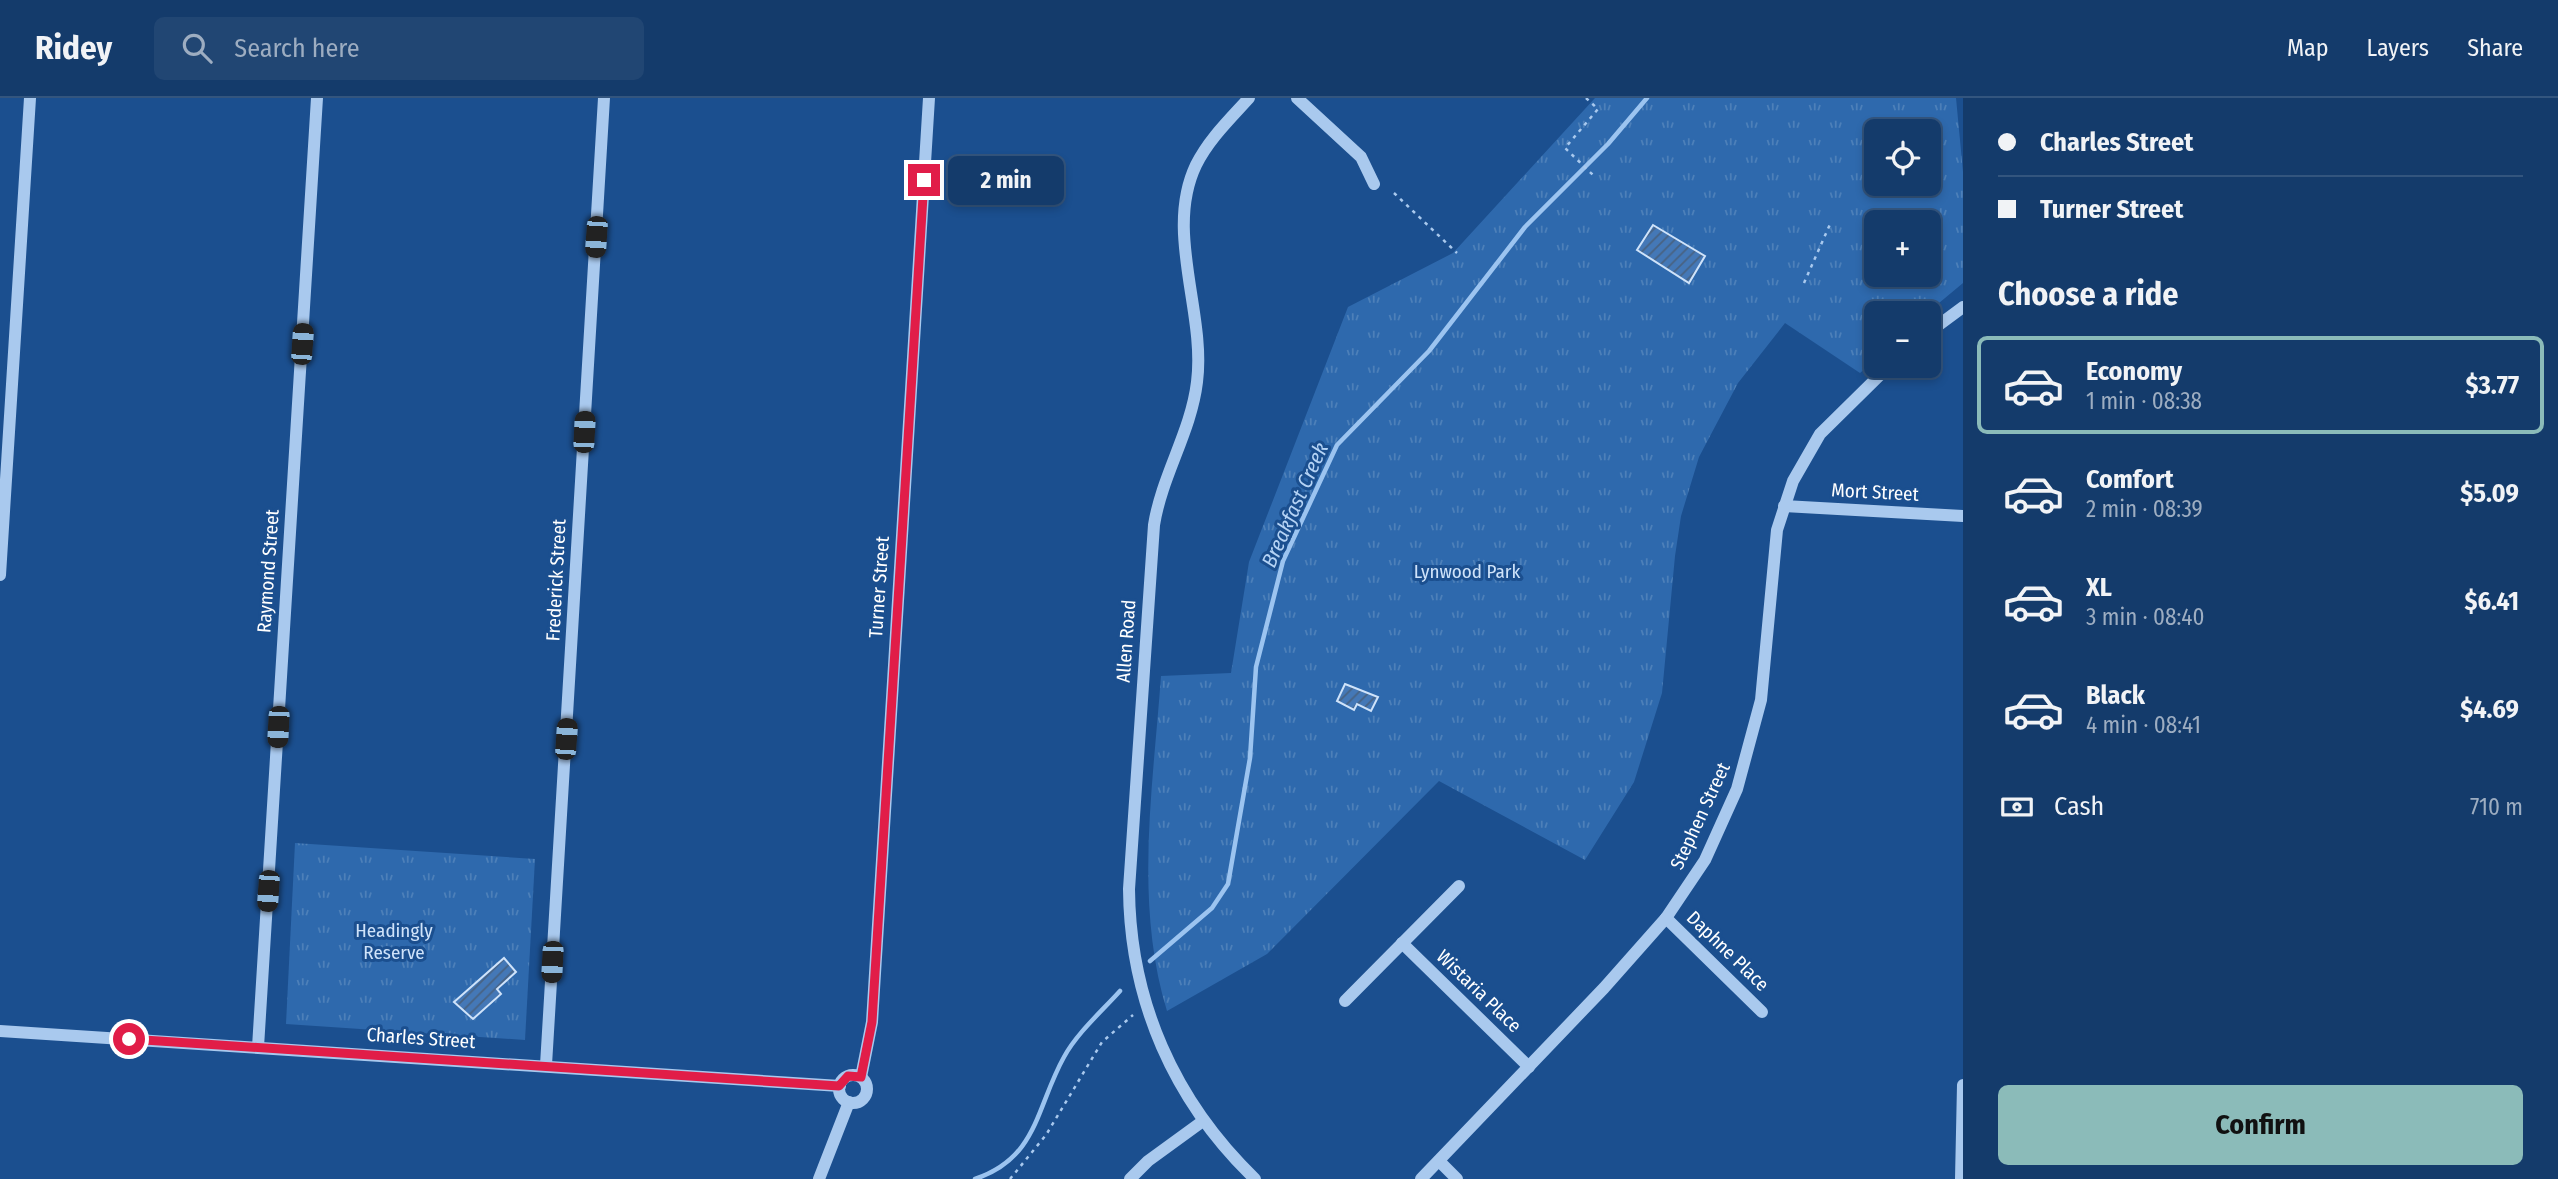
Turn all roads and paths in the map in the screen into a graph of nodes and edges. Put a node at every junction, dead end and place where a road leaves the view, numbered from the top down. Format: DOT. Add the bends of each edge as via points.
graph roads {
  1 [pos="30,98"];
  2 [pos="317,98"];
  3 [pos="604,98"];
  4 [pos="929,98"];
  5 [pos="1249,98"];
  6 [pos="1297,98"];
  7 [pos="1586,98"];
  8 [pos="1593,175"];
  9 [pos="1374,184"];
  10 [pos="1394,193"];
  11 [pos="1831,222"];
  12 [pos="1457,253"];
  13 [pos="1804,283"];
  14 [pos="1963,307"];
  15 [pos="1941,323"];
  16 [pos="1877,378"];
  17 [pos="1784,506"];
  18 [pos="1963,516"];
  19 [pos="0,575"];
  20 [pos="1459,886"];
  21 [pos="1666,918"];
  22 [pos="1402,943"];
  23 [pos="1345,1001"];
  24 [pos="1762,1012"];
  25 [pos="1133,1015"];
  26 [pos="0,1031"];
  27 [pos="258,1047"];
  28 [pos="546,1065"];
  29 [pos="1529,1068"];
  30 [pos="861,1077"];
  31 [pos="1963,1085"];
  32 [pos="839,1086"];
  33 [pos="849,1102"];
  34 [pos="1203,1121"];
  35 [pos="1438,1161"];
  36 [pos="819,1179"];
  37 [pos="1010,1179"];
  38 [pos="1130,1179"];
  39 [pos="1255,1179"];
  40 [pos="1422,1179"];
  41 [pos="1457,1179"];
  42 [pos="1961,1179"];
  1 -- 19 [label="street"];
  2 -- 27 [label="street, Raymond Street"];
  3 -- 28 [label="street, Frederick Street"];
  4 -- 30 [label="street, Turner Street" via="872,1022"];
  5 -- 34 [label="street, Allen Road" via="1205,150 1194,169 1185,208 1199,370 1193,407 1154,525 1129,870 1131,936 1145,1003 1165,1056"];
  6 -- 9 [label="street" via="1361,157"];
  7 -- 8 [label="path" via="1598,109 1564,148"];
  10 -- 12 [label="path"];
  11 -- 13 [label="path"];
  14 -- 15 [label="street"];
  16 -- 17 [label="street, Stephen Street" via="1820,433 1803,459"];
  17 -- 18 [label="street, Mort Street"];
  17 -- 21 [label="street, Stephen Street" via="1773,560 1761,700 1750,748 1706,860"];
  20 -- 22 [label="street"];
  21 -- 24 [label="street, Daphne Place"];
  21 -- 29 [label="street, Stephen Street"];
  22 -- 23 [label="street"];
  22 -- 29 [label="street, Wistaria Place"];
  25 -- 37 [label="path" via="1102,1042 1046,1135"];
  26 -- 27 [label="street, Charles Street"];
  27 -- 28 [label="street, Charles Street"];
  28 -- 32 [label="street, Charles Street"];
  29 -- 35 [label="street, Stephen Street"];
  30 -- 32 [label="street" via="848,1076"];
  30 -- 33 [label="street" via="866,1084 864,1097"];
  31 -- 42 [label="street"];
  32 -- 33 [label="street" via="842,1098"];
  33 -- 36 [label="street"];
  34 -- 38 [label="street"];
  34 -- 39 [label="street, Allen Road"];
  35 -- 40 [label="street, Stephen Street"];
  35 -- 41 [label="street"];
}
